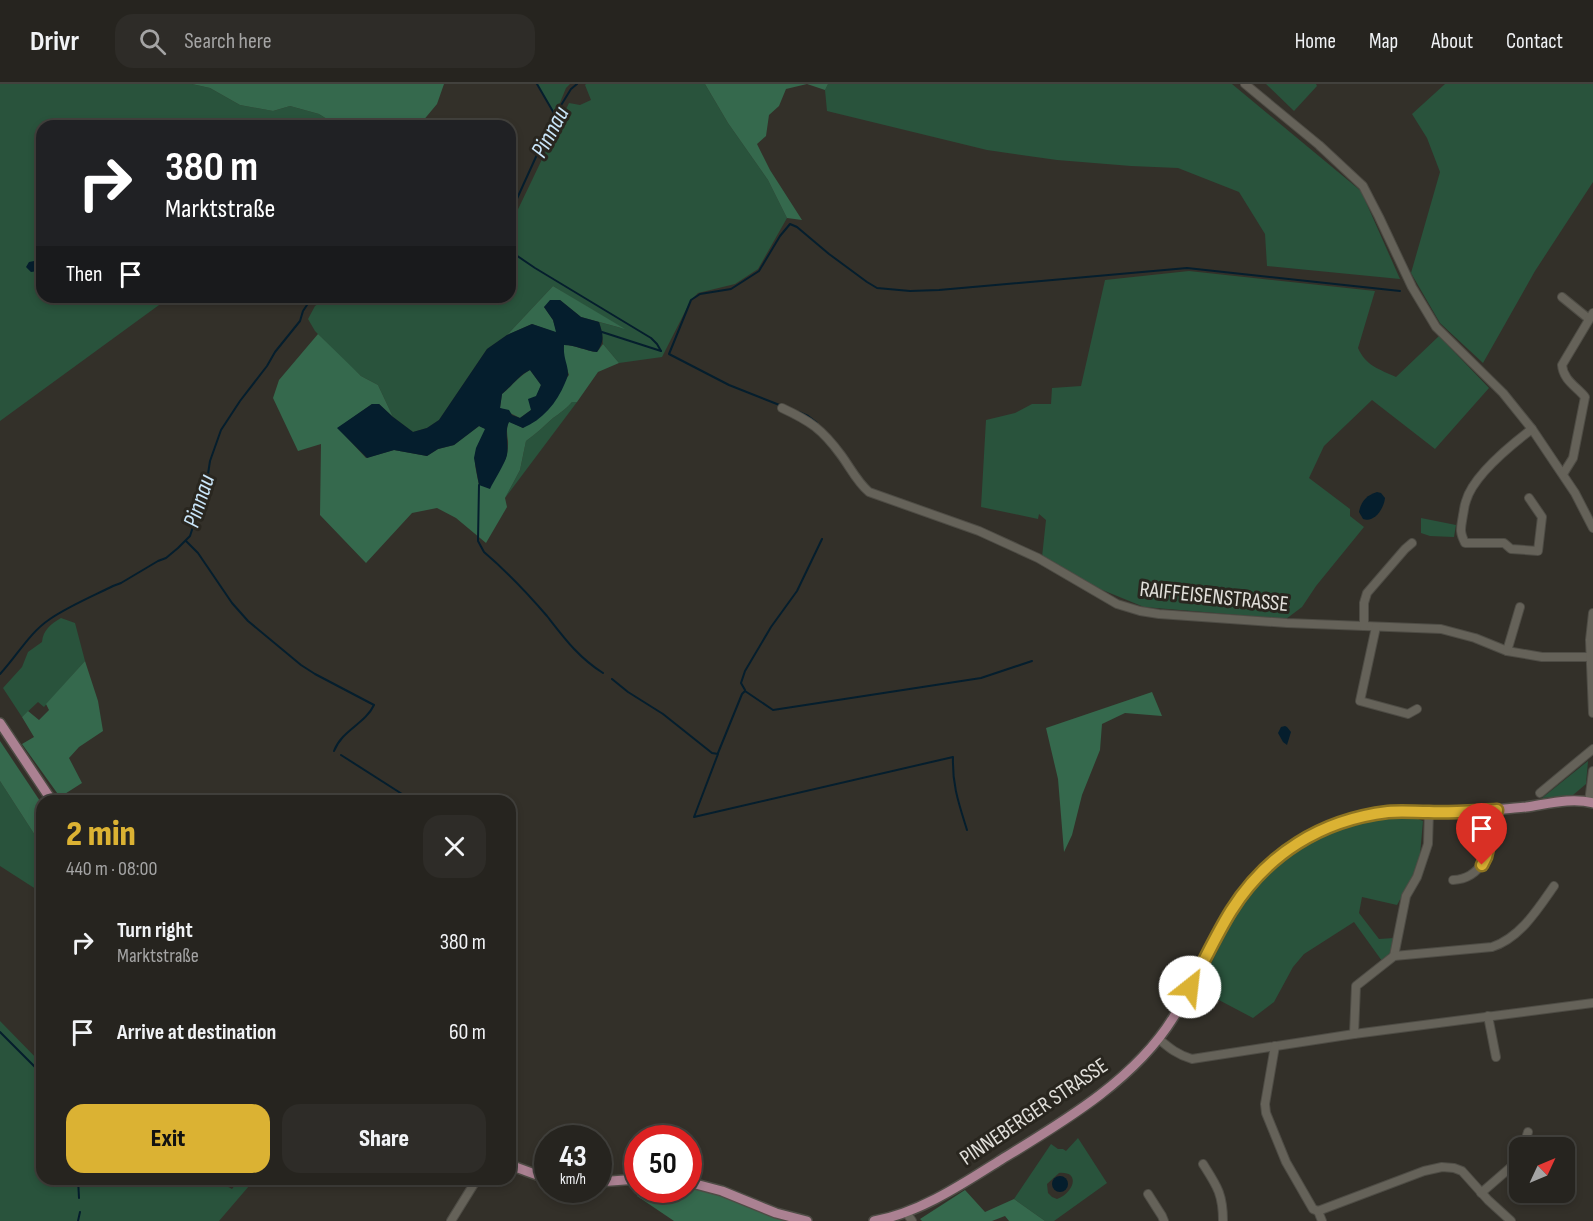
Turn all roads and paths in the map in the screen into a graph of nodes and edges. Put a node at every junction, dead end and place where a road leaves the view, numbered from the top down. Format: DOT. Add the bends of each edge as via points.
graph roads {
  1 [pos="1245,84"];
  2 [pos="1562,297"];
  3 [pos="1591,316"];
  4 [pos="782,408"];
  5 [pos="1532,429"];
  6 [pos="1563,474"];
  7 [pos="1529,498"];
  8 [pos="1593,528"];
  9 [pos="1412,543"];
  10 [pos="1520,608"];
  11 [pos="1593,613"];
  12 [pos="1364,626"];
  13 [pos="1376,627"];
  14 [pos="1507,651"];
  15 [pos="1591,657"];
  16 [pos="1593,707"];
  17 [pos="1417,709"];
  18 [pos="1593,713"];
  19 [pos="0,723"];
  20 [pos="1593,749"];
  21 [pos="1593,771"];
  22 [pos="1540,793"];
  23 [pos="48,795"];
  24 [pos="1591,802"];
  25 [pos="1497,810"];
  26 [pos="1429,812"];
  27 [pos="1453,880"];
  28 [pos="1554,886"];
  29 [pos="1394,956"];
  30 [pos="1593,1003"];
  31 [pos="1488,1016"];
  32 [pos="1354,1034"];
  33 [pos="1159,1039"];
  34 [pos="1275,1046"];
  35 [pos="1496,1057"];
  36 [pos="1528,1132"];
  37 [pos="1526,1137"];
  38 [pos="1203,1164"];
  39 [pos="516,1167"];
  40 [pos="1509,1169"];
  41 [pos="534,1174"];
  42 [pos="473,1185"];
  43 [pos="702,1186"];
  44 [pos="1481,1193"];
  45 [pos="1148,1194"];
  46 [pos="1318,1211"];
  47 [pos="906,1212"];
  48 [pos="452,1221"];
  49 [pos="807,1221"];
  50 [pos="874,1221"];
  51 [pos="912,1221"];
  52 [pos="1164,1221"];
  53 [pos="1223,1221"];
  54 [pos="1322,1221"];
  55 [pos="1511,1221"];
  1 -- 5 [label="street" via="1363,186 1436,327 1503,393"];
  2 -- 3 [label="street"];
  3 -- 6 [label="street" via="1562,365 1565,377 1585,398 1573,458"];
  4 -- 12 [label="street, RAIFFEISENSTRASSE" via="820,429 869,492 979,531 1038,558 1117,604 1159,614"];
  5 -- 6 [label="street"];
  5 -- 7 [label="street" via="1505,451 1472,488 1460,534 1465,543 1504,543 1511,549 1538,551 1542,517"];
  6 -- 8 [label="street"];
  9 -- 12 [label="street" via="1367,593"];
  10 -- 14 [label="street"];
  11 -- 15 [label="street"];
  12 -- 13 [label="street, RAIFFEISENSTRASSE"];
  13 -- 14 [label="street, RAIFFEISENSTRASSE" via="1441,629"];
  13 -- 17 [label="street" via="1360,701 1408,714"];
  14 -- 15 [label="street, RAIFFEISENSTRASSE" via="1542,657"];
  15 -- 16 [label="street"];
  16 -- 18 [label="street"];
  19 -- 23 [label="main road"];
  20 -- 22 [label="street"];
  21 -- 24 [label="street"];
  24 -- 25 [label="main road, PINNEBERGER STRASSE"];
  25 -- 26 [label="main road, PINNEBERGER STRASSE"];
  25 -- 27 [label="street" via="1482,865 1463,879"];
  26 -- 29 [label="street" via="1428,844 1406,896"];
  26 -- 33 [label="main road, PINNEBERGER STRASSE" via="1388,812 1348,819 1301,840 1279,856 1251,884 1231,912"];
  28 -- 29 [label="street" via="1514,936 1502,944"];
  29 -- 32 [label="street" via="1356,986"];
  30 -- 31 [label="street"];
  31 -- 32 [label="street"];
  31 -- 35 [label="street"];
  32 -- 34 [label="street"];
  33 -- 34 [label="street" via="1172,1051 1192,1059"];
  33 -- 47 [label="main road, PINNEBERGER STRASSE" via="1095,1098 970,1179"];
  34 -- 46 [label="street" via="1266,1113 1286,1162 1312,1209"];
  36 -- 37 [label="street"];
  38 -- 53 [label="street" via="1223,1202"];
  39 -- 41 [label="main road"];
  40 -- 44 [label="street"];
  42 -- 48 [label="street"];
  43 -- 49 [label="main road"];
  44 -- 46 [label="street" via="1462,1171 1442,1167"];
  44 -- 55 [label="street"];
  45 -- 52 [label="street"];
  46 -- 54 [label="street"];
  47 -- 50 [label="main road, PINNEBERGER STRASSE"];
  47 -- 51 [label="street"];
}
